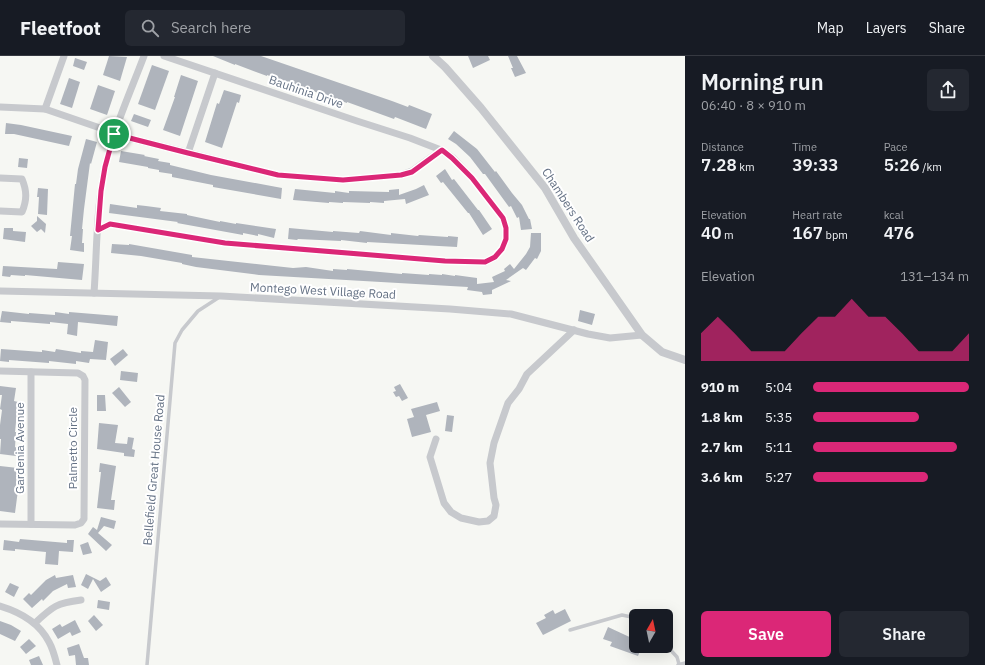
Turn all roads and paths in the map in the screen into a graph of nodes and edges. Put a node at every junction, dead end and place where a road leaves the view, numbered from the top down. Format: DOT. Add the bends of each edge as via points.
graph roads {
  1 [pos="64,56"];
  2 [pos="144,56"];
  3 [pos="164,56"];
  4 [pos="433,56"];
  5 [pos="215,73"];
  6 [pos="0,107"];
  7 [pos="45,109"];
  8 [pos="114,134"];
  9 [pos="442,150"];
  10 [pos="188,153"];
  11 [pos="0,178"];
  12 [pos="0,211"];
  13 [pos="98,230"];
  14 [pos="0,291"];
  15 [pos="94,293"];
  16 [pos="221,296"];
  17 [pos="574,330"];
  18 [pos="642,335"];
  19 [pos="685,360"];
  20 [pos="0,371"];
  21 [pos="31,372"];
  22 [pos="436,439"];
  23 [pos="0,524"];
  24 [pos="31,524"];
  25 [pos="81,600"];
  26 [pos="0,606"];
  27 [pos="629,616"];
  28 [pos="35,623"];
  29 [pos="570,630"];
  30 [pos="673,653"];
  31 [pos="685,663"];
  32 [pos="57,665"];
  33 [pos="147,665"];
  34 [pos="678,665"];
  1 -- 7 [label="street"];
  2 -- 8 [label="street"];
  3 -- 5 [label="street, Bauhinia Drive"];
  4 -- 18 [label="street, Chambers Road" via="481,108 545,188 574,238"];
  5 -- 9 [label="street, Bauhinia Drive"];
  5 -- 10 [label="street"];
  6 -- 7 [label="street"];
  7 -- 8 [label="street"];
  8 -- 10 [label="street"];
  8 -- 13 [label="street" via="101,191"];
  9 -- 10 [label="street" via="412,172 343,180 278,175"];
  9 -- 13 [label="street" via="472,178 503,218 506,239 502,249 495,257 485,262 225,243 110,224"];
  11 -- 12 [label="street" via="22,179 26,195 22,212"];
  13 -- 15 [label="street"];
  14 -- 15 [label="street, Montego West Village Road"];
  15 -- 16 [label="street, Montego West Village Road"];
  16 -- 17 [label="street, Montego West Village Road" via="510,314"];
  16 -- 33 [label="lane, Bellefield Great House Road" via="198,311 175,343"];
  17 -- 18 [label="street, Montego West Village Road" via="610,338"];
  17 -- 22 [label="street" via="526,374 508,403 490,463 496,505 494,516 488,521 461,518 451,512 444,503 430,457"];
  18 -- 19 [label="street, Chambers Road" via="662,352"];
  20 -- 21 [label="street, Palmetto Circle"];
  21 -- 24 [label="street, Gardenia Avenue"];
  21 -- 24 [label="street, Palmetto Circle" via="78,373 85,380 85,388 84,519 75,525"];
  23 -- 24 [label="street, Palmetto Circle"];
  25 -- 28 [label="street" via="63,602 51,608"];
  26 -- 28 [label="street" via="14,610"];
  27 -- 29 [label="lane" via="622,615"];
  28 -- 32 [label="street" via="49,642"];
  30 -- 34 [label="lane"];
  31 -- 34 [label="lane"];
}
